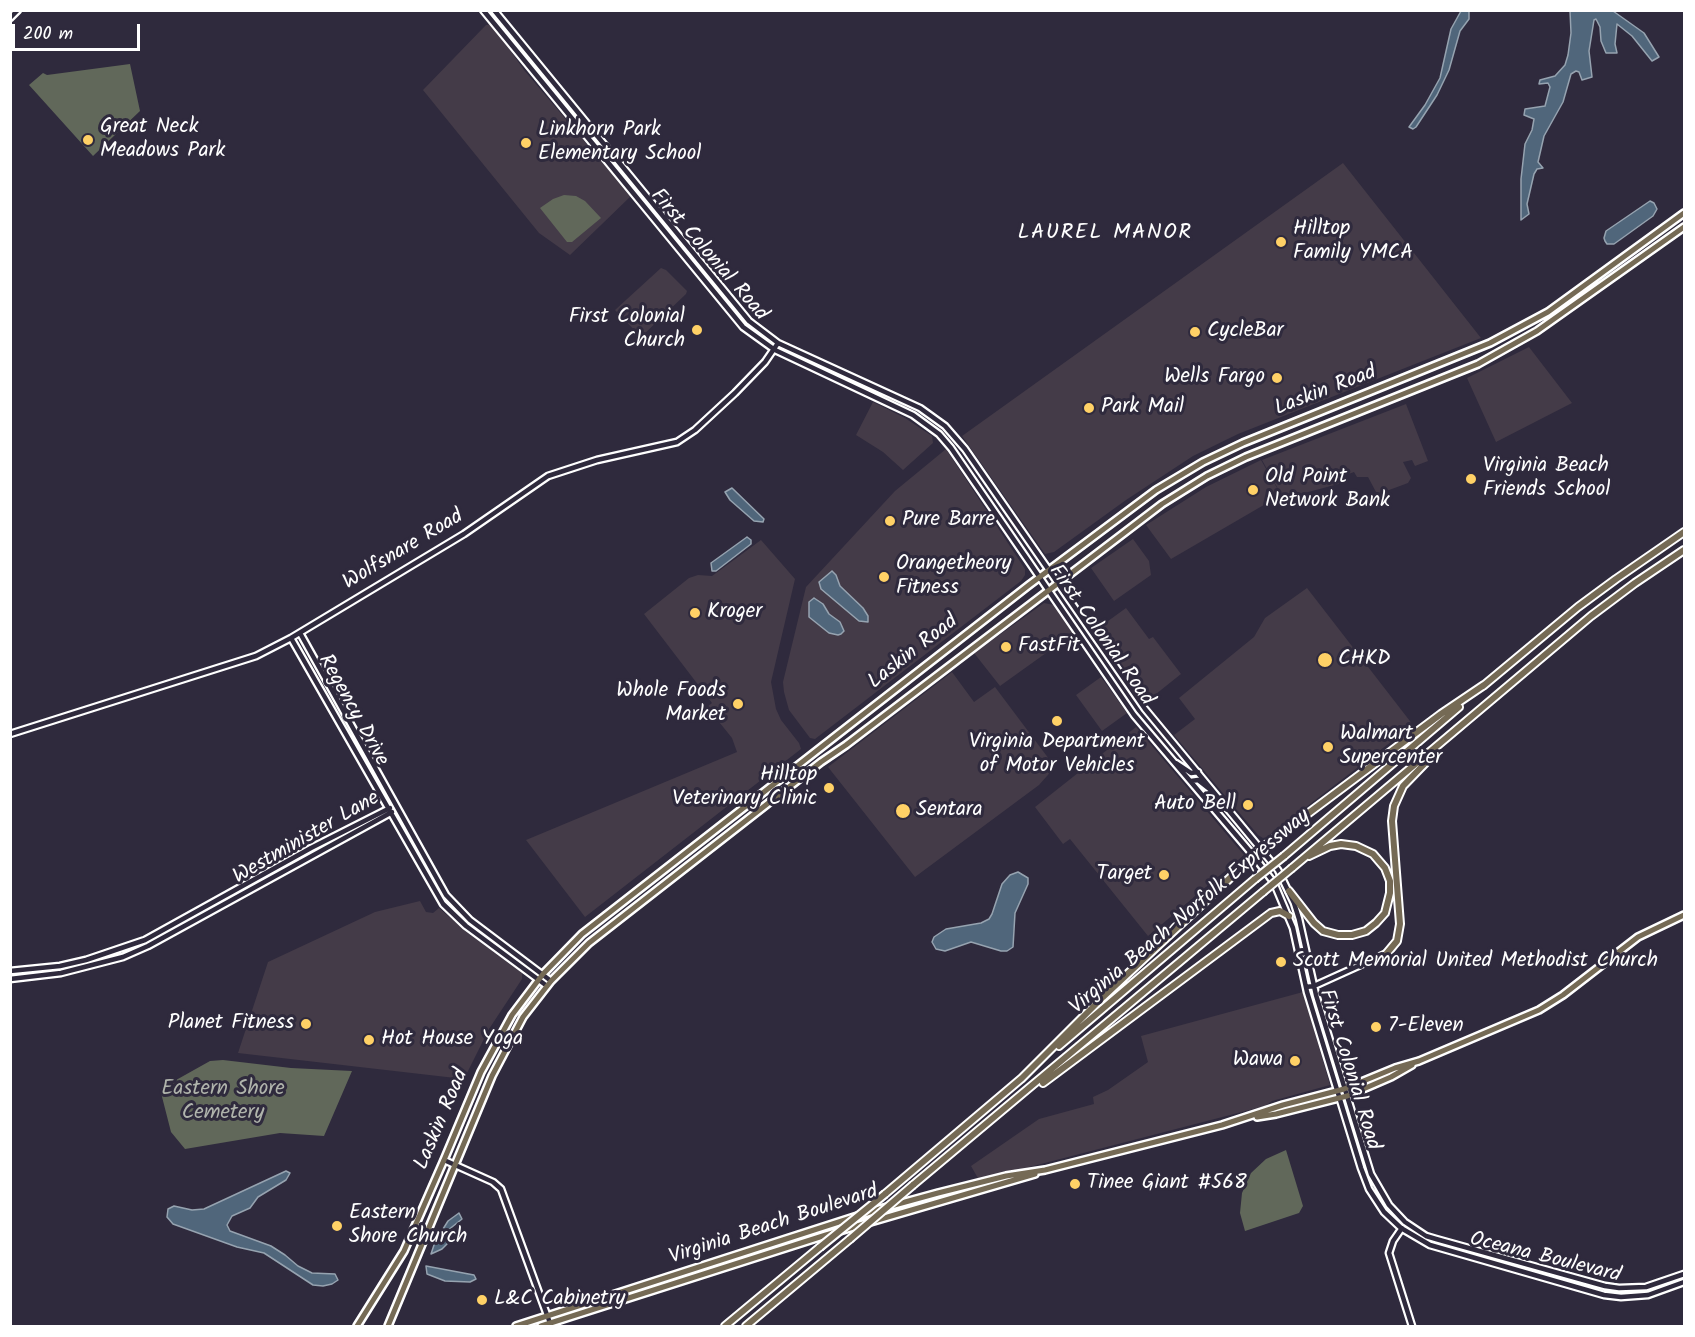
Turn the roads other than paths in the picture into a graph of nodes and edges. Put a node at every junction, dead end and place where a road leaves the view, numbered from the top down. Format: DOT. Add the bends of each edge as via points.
graph roads {
  1 [pos="18,10"];
  2 [pos="483,10"];
  3 [pos="494,10"];
  4 [pos="10,18"];
  5 [pos="1684,213"];
  6 [pos="1675,220"];
  7 [pos="1683,228"];
  8 [pos="778,343"];
  9 [pos="775,350"];
  10 [pos="1684,532"];
  11 [pos="1684,550"];
  12 [pos="1049,570"];
  13 [pos="1040,577"];
  14 [pos="1058,582"];
  15 [pos="1049,589"];
  16 [pos="300,633"];
  17 [pos="291,638"];
  18 [pos="1484,685"];
  19 [pos="1466,722"];
  20 [pos="10,734"];
  21 [pos="1174,762"];
  22 [pos="1198,772"];
  23 [pos="1191,781"];
  24 [pos="1217,794"];
  25 [pos="396,808"];
  26 [pos="389,811"];
  27 [pos="1262,848"];
  28 [pos="1254,855"];
  29 [pos="1300,861"];
  30 [pos="1289,891"];
  31 [pos="1684,915"];
  32 [pos="1289,916"];
  33 [pos="1387,953"];
  34 [pos="10,971"];
  35 [pos="540,976"];
  36 [pos="10,979"];
  37 [pos="549,983"];
  38 [pos="1314,986"];
  39 [pos="1306,987"];
  40 [pos="1419,1061"];
  41 [pos="1021,1078"];
  42 [pos="1344,1089"];
  43 [pos="1337,1091"];
  44 [pos="1347,1096"];
  45 [pos="1339,1098"];
  46 [pos="1246,1118"];
  47 [pos="987,1124"];
  48 [pos="444,1160"];
  49 [pos="454,1165"];
  50 [pos="1045,1170"];
  51 [pos="1405,1222"];
  52 [pos="1401,1228"];
  53 [pos="1684,1274"];
  54 [pos="1684,1282"];
  55 [pos="548,1316"];
  56 [pos="550,1323"];
  57 [pos="357,1326"];
  58 [pos="388,1326"];
  59 [pos="516,1326"];
  60 [pos="541,1326"];
  61 [pos="725,1326"];
  62 [pos="746,1326"];
  63 [pos="1412,1326"];
  1 -- 4 [label="main road"];
  2 -- 9 [label="main road, First Colonial Road" via="743,327"];
  3 -- 8 [label="main road, First Colonial Road" via="749,321"];
  5 -- 6 [label="main road, Laskin Road"];
  6 -- 7 [label="main road"];
  6 -- 12 [label="main road, Laskin Road" via="1555,307 1490,343 1243,443 1190,469 1138,502"];
  7 -- 14 [label="main road, Laskin Road" via="1537,331 1478,364 1255,454 1194,484 1150,512"];
  8 -- 9 [label="main road, Wolfsnare Road"];
  8 -- 12 [label="main road, First Colonial Road" via="914,405 945,426"];
  9 -- 13 [label="main road, First Colonial Road" via="903,410 932,428 951,448"];
  9 -- 16 [label="main road, Wolfsnare Road" via="735,393 677,442 548,476 490,518"];
  10 -- 18 [label="highway, Virginia Beach-Norfolk Expressway" via="1578,607"];
  11 -- 19 [label="highway, Virginia Beach-Norfolk Expressway" via="1591,616"];
  12 -- 13 [label="main road, Laskin Road"];
  12 -- 14 [label="main road, First Colonial Road"];
  13 -- 15 [label="main road, First Colonial Road"];
  13 -- 35 [label="main road, Laskin Road" via="692,843 582,934"];
  14 -- 15 [label="main road, Laskin Road"];
  14 -- 22 [label="main road, First Colonial Road" via="1145,709"];
  15 -- 21 [label="main road, First Colonial Road" via="1134,715"];
  15 -- 37 [label="main road, Laskin Road" via="671,878 589,943"];
  16 -- 17 [label="main road, Wolfsnare Road"];
  16 -- 25 [label="main road, Regency Drive"];
  17 -- 20 [label="main road, Wolfsnare Road" via="256,656"];
  17 -- 26 [label="main road, Regency Drive"];
  18 -- 27 [label="highway"];
  18 -- 41 [label="highway, Virginia Beach-Norfolk Expressway, bridge"];
  19 -- 29 [label="highway, Virginia Beach-Norfolk Expressway"];
  19 -- 33 [label="highway" via="1410,777 1397,798 1392,821 1400,924 1397,940"];
  21 -- 22 [label="main road" via="1191,773"];
  21 -- 23 [label="main road, First Colonial Road"];
  22 -- 24 [label="main road, First Colonial Road"];
  23 -- 24 [label="main road" via="1198,780"];
  23 -- 28 [label="main road, First Colonial Road"];
  24 -- 27 [label="main road, First Colonial Road"];
  25 -- 26 [label="main road, Westminister Lane"];
  25 -- 35 [label="main road, Regency Drive" via="446,895 470,920"];
  26 -- 34 [label="main road, Westminister Lane" via="311,848 145,940 60,966"];
  26 -- 35 [label="main road, Regency Drive" via="442,904 466,926"];
  26 -- 36 [label="main road, Westminister Lane" via="148,946 123,957 61,973"];
  27 -- 28 [label="highway"];
  27 -- 30 [label="main road, First Colonial Road"];
  28 -- 32 [label="main road, First Colonial Road"];
  28 -- 41 [label="highway"];
  29 -- 30 [label="highway" via="1335,845 1367,850 1388,874 1388,906 1366,931 1338,935 1323,931 1314,923"];
  29 -- 47 [label="highway, Virginia Beach-Norfolk Expressway, bridge"];
  30 -- 38 [label="main road, First Colonial Road"];
  31 -- 40 [label="main road, Virginia Beach Boulevard" via="1638,937 1539,1010"];
  32 -- 39 [label="main road, First Colonial Road"];
  32 -- 47 [label="highway" via="1280,911 1270,913"];
  33 -- 38 [label="main road"];
  35 -- 37 [label="main road, Regency Drive"];
  35 -- 48 [label="main road, Laskin Road" via="512,1015 483,1067"];
  37 -- 49 [label="main road, Laskin Road" via="523,1017 495,1070"];
  38 -- 39 [label="main road"];
  38 -- 42 [label="main road, First Colonial Road"];
  39 -- 43 [label="main road, First Colonial Road"];
  40 -- 42 [label="main road, Virginia Beach Boulevard"];
  40 -- 44 [label="main road, Virginia Beach Boulevard"];
  41 -- 61 [label="highway, Virginia Beach-Norfolk Expressway, bridge"];
  42 -- 43 [label="main road, Virginia Beach Boulevard"];
  42 -- 44 [label="main road, First Colonial Road"];
  43 -- 45 [label="main road, First Colonial Road"];
  43 -- 46 [label="main road, Virginia Beach Boulevard"];
  44 -- 45 [label="main road, Virginia Beach Boulevard"];
  44 -- 51 [label="main road, First Colonial Road" via="1376,1184"];
  45 -- 46 [label="main road, Virginia Beach Boulevard"];
  45 -- 52 [label="main road, First Colonial Road" via="1370,1189 1384,1212"];
  46 -- 50 [label="main road, Virginia Beach Boulevard"];
  47 -- 62 [label="highway, Virginia Beach-Norfolk Expressway, bridge"];
  48 -- 49 [label="main road"];
  48 -- 57 [label="main road, Laskin Road" via="404,1251"];
  49 -- 55 [label="main road" via="493,1182 506,1198"];
  49 -- 58 [label="main road, Laskin Road"];
  50 -- 55 [label="main road, Virginia Beach Boulevard" via="876,1210"];
  50 -- 56 [label="main road, Virginia Beach Boulevard" via="825,1234"];
  51 -- 52 [label="main road"];
  51 -- 53 [label="main road, Oceana Boulevard" via="1426,1236 1605,1286 1646,1287"];
  52 -- 54 [label="main road, Oceana Boulevard" via="1442,1249 1604,1295 1648,1295"];
  52 -- 63 [label="main road" via="1389,1253"];
  55 -- 56 [label="main road"];
  55 -- 59 [label="main road, Virginia Beach Boulevard"];
  56 -- 60 [label="main road, Virginia Beach Boulevard"];
}
